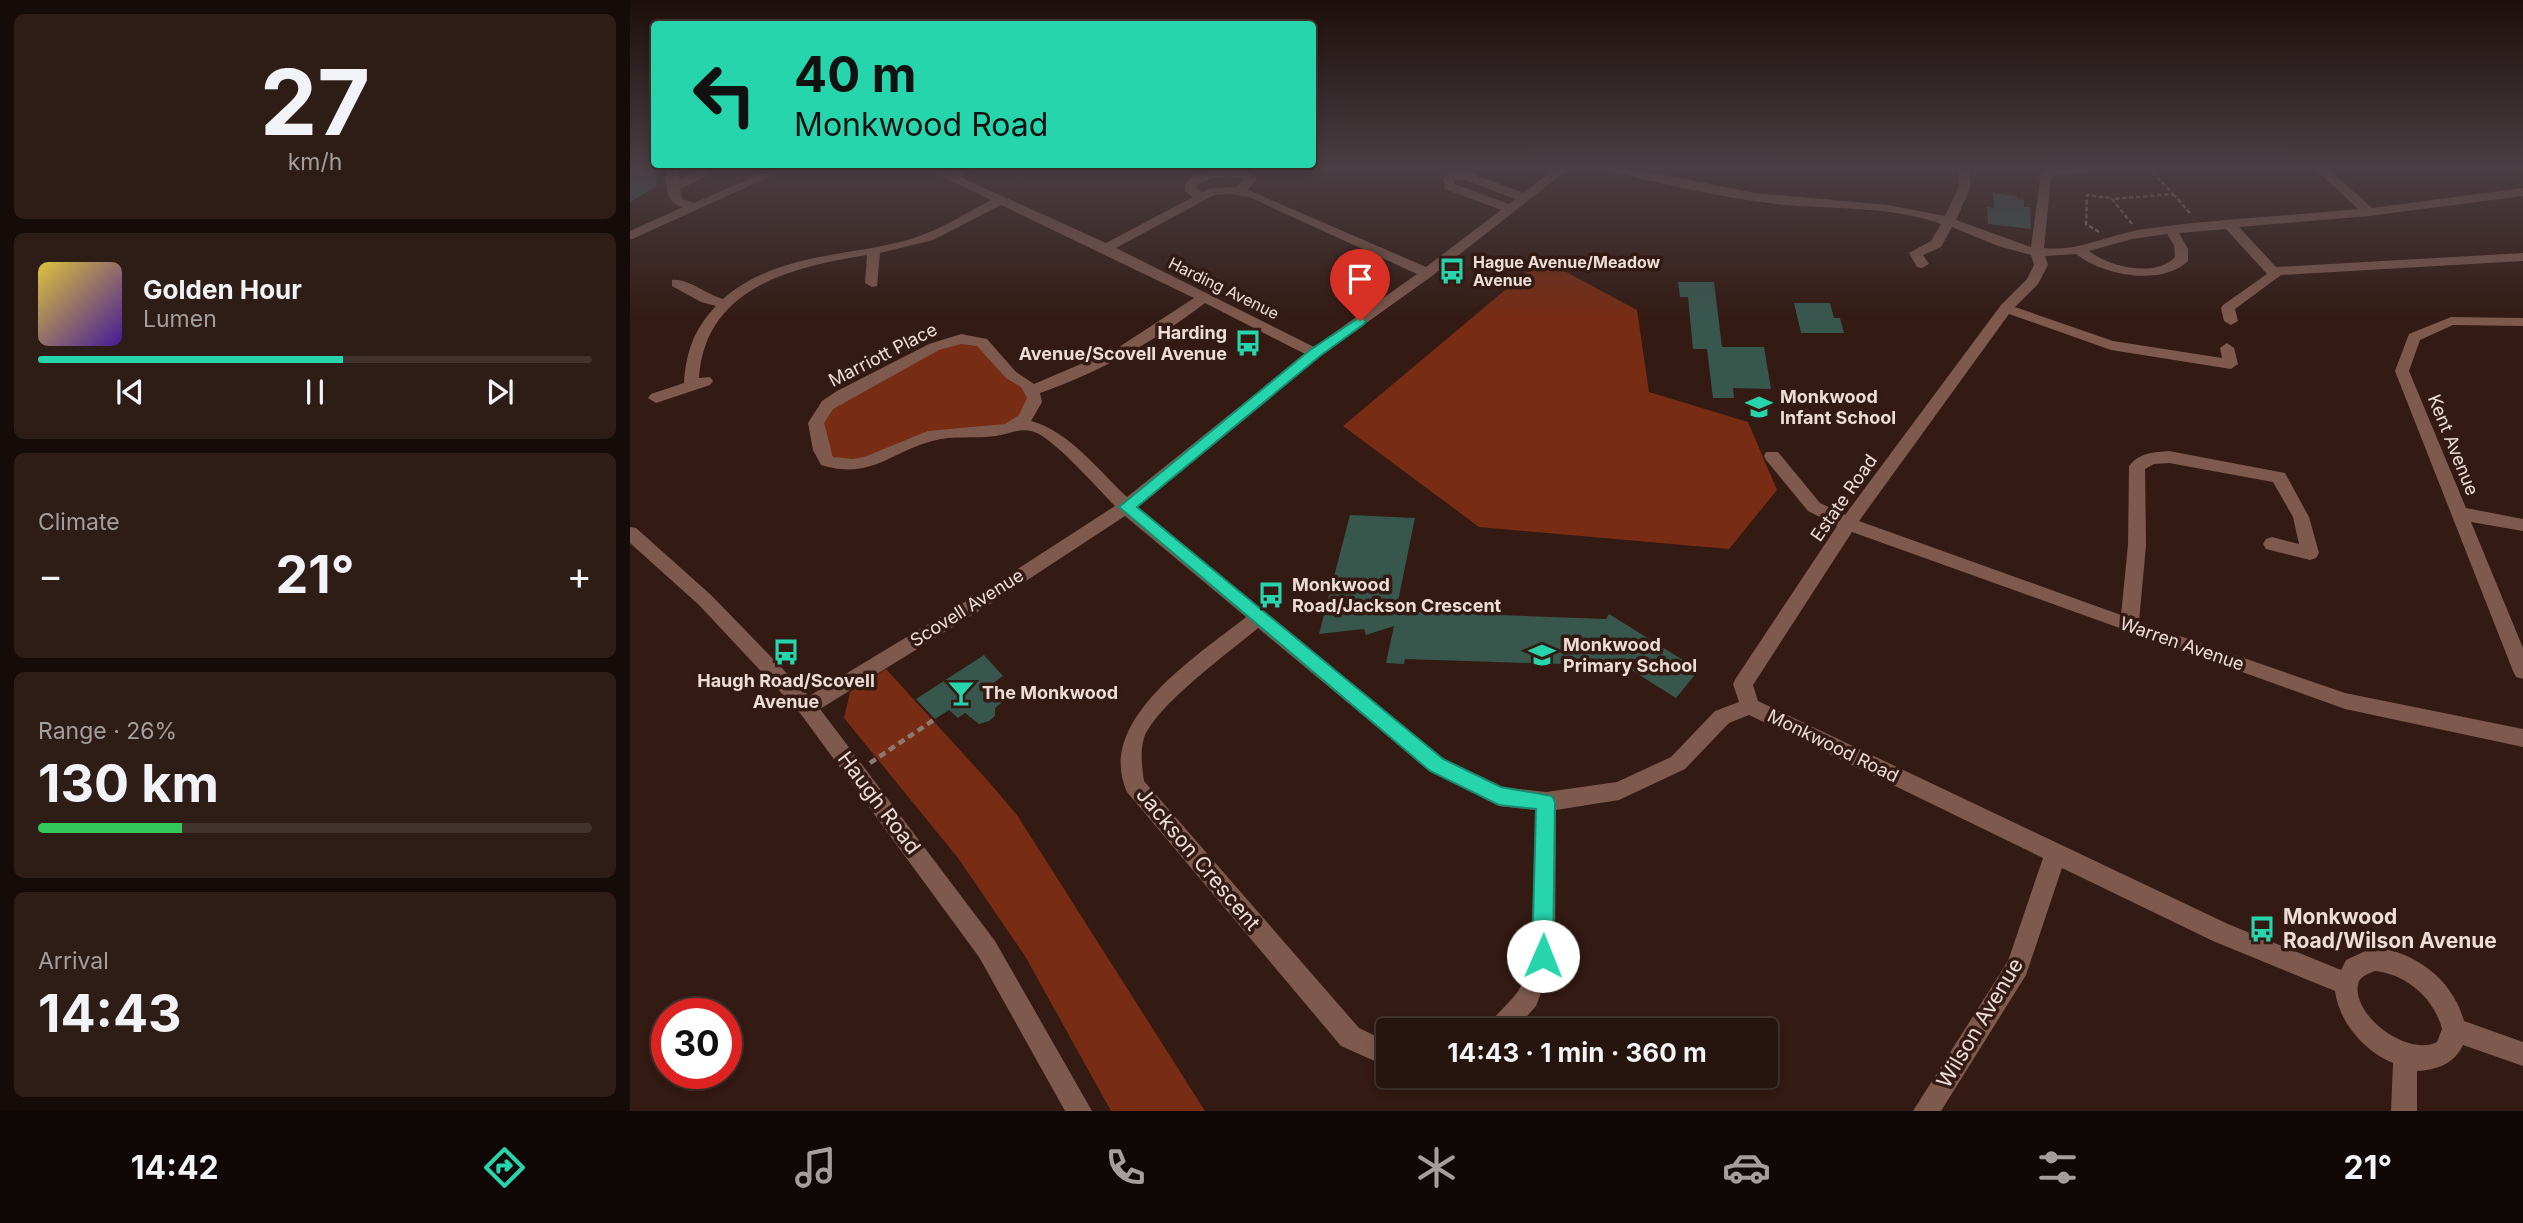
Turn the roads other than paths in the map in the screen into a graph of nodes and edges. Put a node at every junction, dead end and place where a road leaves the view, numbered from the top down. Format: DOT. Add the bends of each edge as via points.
graph roads {
  1 [pos="668,218"];
  2 [pos="967,218"];
  3 [pos="1037,218"];
  4 [pos="1161,218"];
  5 [pos="1301,218"];
  6 [pos="1496,218"];
  7 [pos="1932,218"];
  8 [pos="1949,218"];
  9 [pos="2041,218"];
  10 [pos="2306,218"];
  11 [pos="1947,221"];
  12 [pos="2230,225"];
  13 [pos="2171,231"];
  14 [pos="630,236"];
  15 [pos="1106,248"];
  16 [pos="2079,250"];
  17 [pos="874,251"];
  18 [pos="2037,252"];
  19 [pos="2523,257"];
  20 [pos="1922,264"];
  21 [pos="2273,271"];
  22 [pos="1427,273"];
  23 [pos="871,283"];
  24 [pos="677,284"];
  25 [pos="1203,298"];
  26 [pos="726,304"];
  27 [pos="2006,308"];
  28 [pos="2231,321"];
  29 [pos="2523,322"];
  30 [pos="2227,348"];
  31 [pos="1315,353"];
  32 [pos="1032,390"];
  33 [pos="656,398"];
  34 [pos="1019,423"];
  35 [pos="1772,456"];
  36 [pos="1126,507"];
  37 [pos="2459,513"];
  38 [pos="1848,524"];
  39 [pos="2523,525"];
  40 [pos="630,533"];
  41 [pos="2272,544"];
  42 [pos="1257,618"];
  43 [pos="2129,626"];
  44 [pos="2523,671"];
  45 [pos="807,706"];
  46 [pos="1751,706"];
  47 [pos="2523,738"];
  48 [pos="1546,802"];
  49 [pos="2056,853"];
  50 [pos="2346,983"];
  51 [pos="1510,1018"];
  52 [pos="2454,1030"];
  53 [pos="1376,1049"];
  54 [pos="2523,1054"];
  55 [pos="2405,1056"];
  56 [pos="1079,1111"];
  57 [pos="1926,1111"];
  58 [pos="2403,1111"];
  1 -- 14 [label="street"];
  2 -- 17 [label="street" via="933,236"];
  3 -- 15 [label="street, Harding Avenue"];
  4 -- 15 [label="street"];
  5 -- 22 [label="street"];
  6 -- 22 [label="street, Scovell Avenue"];
  7 -- 11 [label="street"];
  8 -- 11 [label="street"];
  9 -- 18 [label="street, Estate Road"];
  10 -- 12 [label="street"];
  11 -- 18 [label="street" via="2007,246"];
  11 -- 20 [label="street" via="1936,244 1916,253"];
  12 -- 13 [label="street"];
  12 -- 21 [label="street"];
  13 -- 16 [label="street" via="2113,239"];
  13 -- 16 [label="street" via="2183,256 2168,268 2112,268"];
  15 -- 25 [label="street, Harding Avenue"];
  16 -- 18 [label="street"];
  17 -- 23 [label="street"];
  17 -- 26 [label="street" via="788,268"];
  18 -- 27 [label="street, Estate Road" via="2041,265 2033,281"];
  19 -- 21 [label="street"];
  21 -- 28 [label="street" via="2274,275 2228,308"];
  22 -- 31 [label="street, Scovell Avenue"];
  24 -- 26 [label="street"];
  25 -- 31 [label="street, Harding Avenue"];
  25 -- 32 [label="street" via="1133,346"];
  26 -- 33 [label="street" via="699,339 698,383"];
  27 -- 30 [label="street" via="2111,345 2231,364"];
  27 -- 38 [label="street, Estate Road"];
  29 -- 37 [label="street, Kent Avenue" via="2451,320 2414,337 2402,371"];
  31 -- 36 [label="street, Scovell Avenue"];
  32 -- 34 [label="street" via="1033,406"];
  32 -- 34 [label="street, Marriott Place" via="1011,375 982,342 961,339 934,347 842,396 827,405 816,423 827,461 849,466 927,436 990,431"];
  34 -- 36 [label="street, Monkwood Road" via="1042,429"];
  35 -- 38 [label="street, Warren Avenue" via="1814,507"];
  36 -- 42 [label="street, Monkwood Road"];
  36 -- 45 [label="street, Scovell Avenue"];
  37 -- 39 [label="street"];
  37 -- 44 [label="street, Kent Avenue"];
  38 -- 43 [label="street, Warren Avenue"];
  38 -- 46 [label="street, Estate Road" via="1743,684"];
  40 -- 45 [label="street, Haugh Road" via="705,600"];
  41 -- 43 [label="street" via="2310,553 2301,517 2279,477 2169,457 2151,458 2137,466 2137,545"];
  42 -- 48 [label="street, Monkwood Road" via="1437,765 1499,796"];
  42 -- 53 [label="street, Jackson Crescent" via="1157,705 1136,730 1131,759 1134,785 1350,1037"];
  43 -- 47 [label="street, Warren Avenue" via="2346,701"];
  45 -- 56 [label="street, Haugh Road" via="986,949"];
  46 -- 48 [label="street, Monkwood Road" via="1722,717 1678,763 1666,769 1619,791"];
  46 -- 49 [label="street, Monkwood Road"];
  48 -- 51 [label="street" via="1543,956 1528,998"];
  49 -- 50 [label="street, Monkwood Road" via="2221,933"];
  49 -- 57 [label="street, Wilson Avenue" via="2018,967"];
  50 -- 52 [label="street" via="2348,973 2359,962 2387,960 2406,967 2438,994"];
  50 -- 55 [label="street" via="2347,1000 2364,1028"];
  52 -- 54 [label="street"];
  52 -- 55 [label="street" via="2445,1054 2426,1060"];
  55 -- 58 [label="street"];
}
